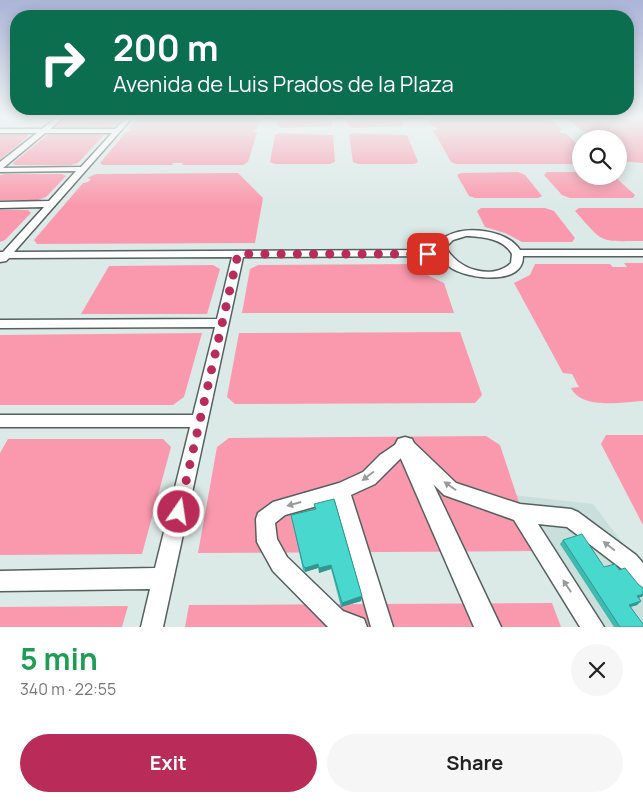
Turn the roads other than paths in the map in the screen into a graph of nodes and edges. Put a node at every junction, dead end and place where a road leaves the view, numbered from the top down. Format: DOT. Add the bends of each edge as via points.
graph roads {
  1 [pos="23,147"];
  2 [pos="103,147"];
  3 [pos="0,166"];
  4 [pos="83,169"];
  5 [pos="0,170"];
  6 [pos="51,204"];
  7 [pos="0,205"];
  8 [pos="643,252"];
  9 [pos="517,253"];
  10 [pos="238,254"];
  11 [pos="442,254"];
  12 [pos="2,257"];
  13 [pos="223,323"];
  14 [pos="0,324"];
  15 [pos="0,421"];
  16 [pos="200,421"];
  17 [pos="405,445"];
  18 [pos="341,491"];
  19 [pos="520,514"];
  20 [pos="163,578"];
  21 [pos="643,580"];
  22 [pos="0,581"];
  23 [pos="152,627"];
  24 [pos="356,627"];
  25 [pos="382,627"];
  26 [pos="488,627"];
  27 [pos="594,627"];
  1 -- 3 [label="street"];
  2 -- 4 [label="street"];
  4 -- 5 [label="street"];
  4 -- 6 [label="street"];
  6 -- 7 [label="street"];
  6 -- 12 [label="street"];
  8 -- 9 [label="street"];
  9 -- 11 [label="street" via="502,240 466,233 443,242"];
  9 -- 11 [label="street" via="519,260 516,266 508,271 484,274 453,265"];
  10 -- 11 [label="street"];
  10 -- 12 [label="street"];
  10 -- 13 [label="street"];
  13 -- 14 [label="street"];
  13 -- 16 [label="street"];
  15 -- 16 [label="street"];
  16 -- 20 [label="street"];
  17 -- 18 [label="street, one-way" via="369,478"];
  19 -- 17 [label="street, one-way" via="450,489"];
  17 -- 26 [label="main road"];
  18 -- 24 [label="street, one-way" via="280,508 265,519 267,542 280,564 336,618"];
  18 -- 25 [label="street"];
  21 -- 19 [label="street, one-way" via="628,562 572,518"];
  27 -- 19 [label="street, one-way"];
  20 -- 22 [label="street"];
  20 -- 23 [label="street"];
}
